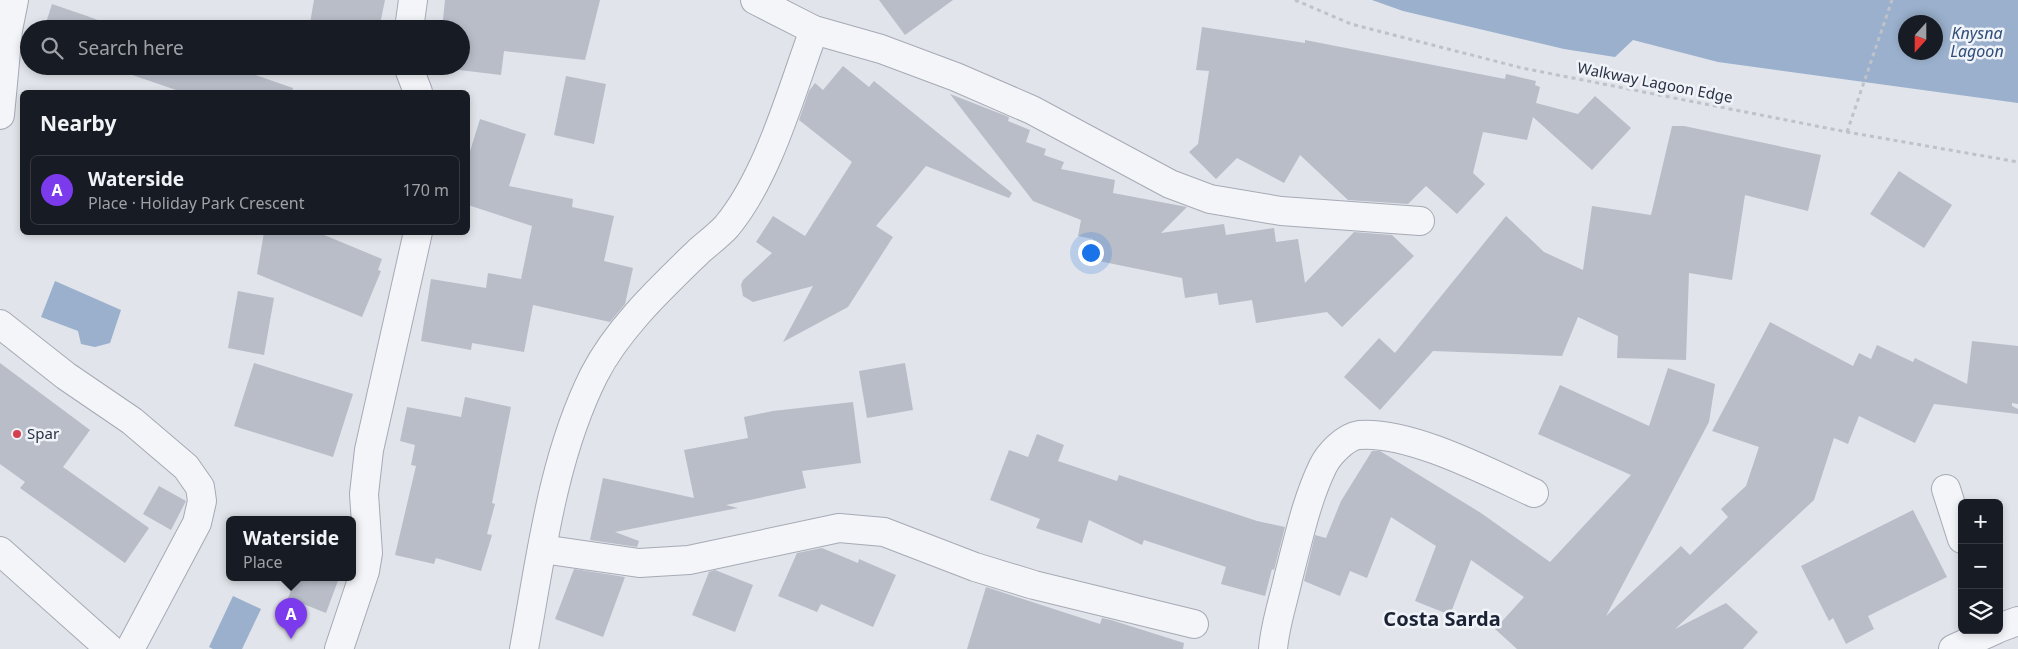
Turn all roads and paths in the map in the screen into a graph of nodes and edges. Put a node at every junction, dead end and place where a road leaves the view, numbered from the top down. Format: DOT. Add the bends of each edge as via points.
graph roads {
  1 [pos="14,0"];
  2 [pos="413,0"];
  3 [pos="755,0"];
  4 [pos="1295,0"];
  5 [pos="1892,0"];
  6 [pos="410,20"];
  7 [pos="814,30"];
  8 [pos="411,75"];
  9 [pos="417,90"];
  10 [pos="0,115"];
  11 [pos="1847,132"];
  12 [pos="2018,162"];
  13 [pos="1420,221"];
  14 [pos="417,235"];
  15 [pos="0,324"];
  16 [pos="1946,489"];
  17 [pos="1534,493"];
  18 [pos="1958,526"];
  19 [pos="542,549"];
  20 [pos="0,551"];
  21 [pos="2018,621"];
  22 [pos="1194,624"];
  23 [pos="2003,627"];
  24 [pos="1985,634"];
  25 [pos="110,649"];
  26 [pos="130,649"];
  27 [pos="339,649"];
  28 [pos="524,649"];
  29 [pos="1273,649"];
  30 [pos="1953,649"];
  1 -- 10 [label="street"];
  2 -- 6 [label="street"];
  3 -- 7 [label="street"];
  4 -- 11 [label="path, Walkway Lagoon Edge" via="1351,24 1522,68"];
  5 -- 11 [label="path"];
  7 -- 13 [label="street" via="881,49 964,80 1032,110 1170,184 1210,199 1281,211"];
  7 -- 19 [label="street" via="757,181 727,226 650,300 613,345 595,374 568,432"];
  8 -- 9 [label="street"];
  11 -- 12 [label="path, Walkway Lagoon Edge"];
  14 -- 27 [label="street" via="369,450 364,494 368,554 365,571"];
  15 -- 26 [label="street" via="66,376 132,421 186,466 200,487 202,501 197,523"];
  16 -- 18 [label="street"];
  17 -- 29 [label="street" via="1451,455 1389,437 1358,435 1346,440 1323,466 1301,528"];
  19 -- 22 [label="street" via="639,562 689,560 838,528 884,532 1017,580"];
  19 -- 28 [label="street"];
  20 -- 25 [label="street"];
  21 -- 23 [label="street"];
  24 -- 30 [label="street"];
}
